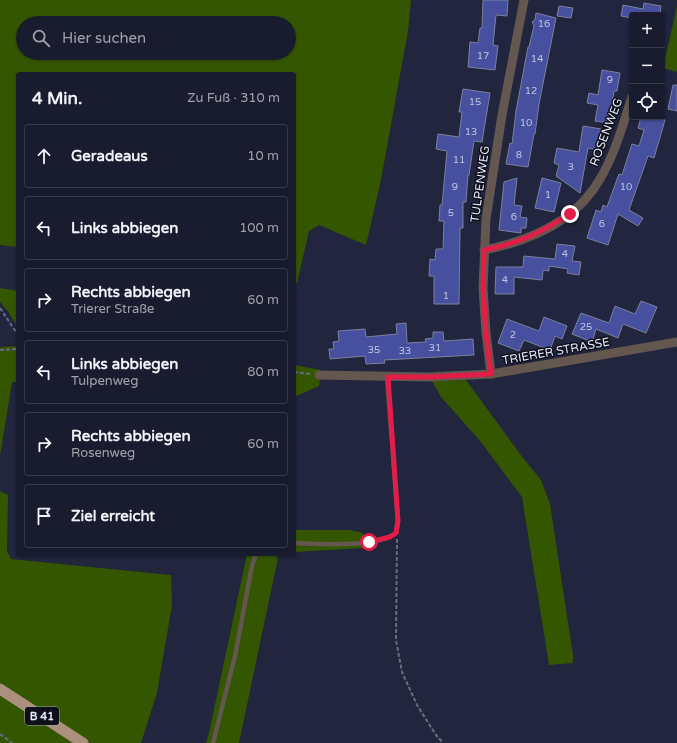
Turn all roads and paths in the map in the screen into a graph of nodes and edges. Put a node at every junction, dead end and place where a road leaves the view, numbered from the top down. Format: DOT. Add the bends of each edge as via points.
graph roads {
  1 [pos="524,0"];
  2 [pos="629,105"];
  3 [pos="484,250"];
  4 [pos="0,308"];
  5 [pos="16,332"];
  6 [pos="677,342"];
  7 [pos="16,349"];
  8 [pos="0,350"];
  9 [pos="296,372"];
  10 [pos="491,374"];
  11 [pos="319,375"];
  12 [pos="388,377"];
  13 [pos="396,533"];
  14 [pos="296,543"];
  15 [pos="255,556"];
  16 [pos="0,689"];
  17 [pos="0,734"];
  18 [pos="12,743"];
  19 [pos="83,743"];
  20 [pos="213,743"];
  21 [pos="443,743"];
  1 -- 3 [label="street, TULPENWEG" via="501,122 486,219"];
  2 -- 3 [label="street, ROSENWEG" via="600,180 582,203 550,228 526,239"];
  3 -- 10 [label="street, TULPENWEG" via="483,288"];
  4 -- 5 [label="path"];
  6 -- 10 [label="street, TRIERER STRASSE"];
  7 -- 8 [label="path"];
  9 -- 11 [label="path"];
  10 -- 12 [label="street, TRIERER STRASSE"];
  11 -- 12 [label="street, TRIERER STRASSE"];
  12 -- 13 [label="lane" via="398,521"];
  13 -- 14 [label="lane" via="369,542"];
  13 -- 21 [label="path" via="396,640 402,672 417,705"];
  15 -- 20 [label="lane" via="235,656"];
  16 -- 19 [label="highway, B 41"];
  17 -- 18 [label="path"];
}
